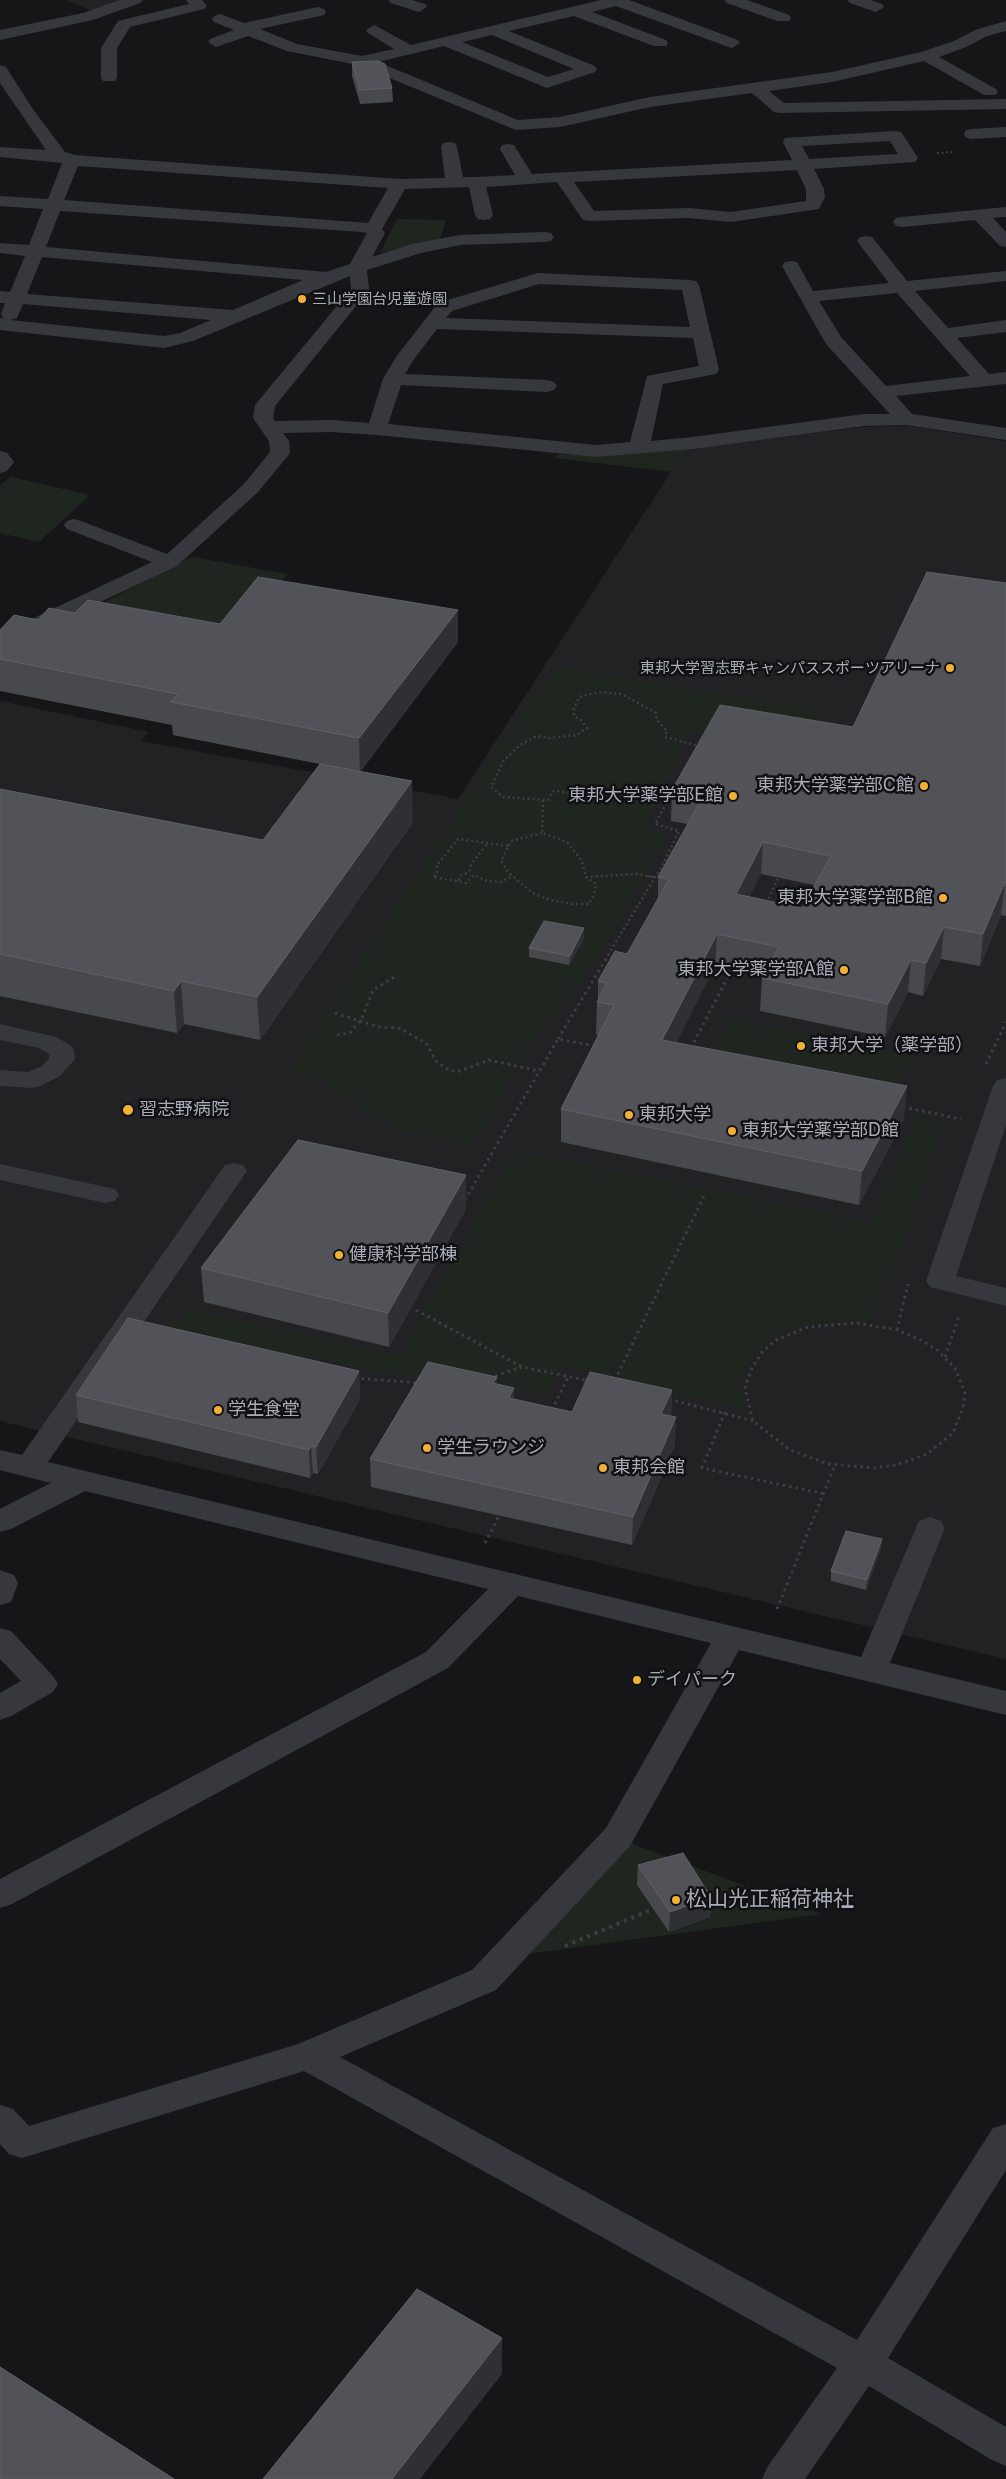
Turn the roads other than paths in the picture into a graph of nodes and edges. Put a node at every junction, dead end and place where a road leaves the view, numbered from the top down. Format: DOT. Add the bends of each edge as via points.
graph roads {
  1 [pos="135,0"];
  2 [pos="194,0"];
  3 [pos="396,0"];
  4 [pos="619,0"];
  5 [pos="732,0"];
  6 [pos="855,0"];
  7 [pos="419,7"];
  8 [pos="876,7"];
  9 [pos="576,11"];
  10 [pos="318,12"];
  11 [pos="783,18"];
  12 [pos="220,19"];
  13 [pos="1006,26"];
  14 [pos="246,29"];
  15 [pos="4,30"];
  16 [pos="374,30"];
  17 [pos="495,31"];
  18 [pos="216,42"];
  19 [pos="447,42"];
  20 [pos="660,43"];
  21 [pos="732,44"];
  22 [pos="408,50"];
  23 [pos="926,56"];
  24 [pos="362,60"];
  25 [pos="0,70"];
  26 [pos="110,78"];
  27 [pos="756,88"];
  28 [pos="990,92"];
  29 [pos="1006,104"];
  30 [pos="1006,132"];
  31 [pos="972,134"];
  32 [pos="449,147"];
  33 [pos="508,148"];
  34 [pos="0,152"];
  35 [pos="66,158"];
  36 [pos="803,164"];
  37 [pos="562,178"];
  38 [pos="527,180"];
  39 [pos="476,182"];
  40 [pos="455,183"];
  41 [pos="399,184"];
  42 [pos="0,201"];
  43 [pos="54,205"];
  44 [pos="1006,212"];
  45 [pos="484,215"];
  46 [pos="980,215"];
  47 [pos="902,222"];
  48 [pos="373,229"];
  49 [pos="545,237"];
  50 [pos="866,241"];
  51 [pos="1006,242"];
  52 [pos="0,248"];
  53 [pos="36,251"];
  54 [pos="358,266"];
  55 [pos="791,266"];
  56 [pos="1006,276"];
  57 [pos="327,277"];
  58 [pos="902,287"];
  59 [pos="9,297"];
  60 [pos="807,297"];
  61 [pos="238,316"];
  62 [pos="434,323"];
  63 [pos="1006,326"];
  64 [pos="2,328"];
  65 [pos="700,333"];
  66 [pos="946,334"];
  67 [pos="1006,378"];
  68 [pos="393,379"];
  69 [pos="984,380"];
  70 [pos="547,386"];
  71 [pos="883,392"];
  72 [pos="906,419"];
  73 [pos="269,427"];
  74 [pos="377,430"];
  75 [pos="1006,434"];
  76 [pos="639,448"];
  77 [pos="0,457"];
  78 [pos="0,467"];
  79 [pos="74,525"];
  80 [pos="170,562"];
  81 [pos="0,642"];
  82 [pos="0,1032"];
  83 [pos="0,1078"];
  84 [pos="1006,1086"];
  85 [pos="999,1128"];
  86 [pos="234,1171"];
  87 [pos="0,1172"];
  88 [pos="105,1195"];
  89 [pos="1006,1296"];
  90 [pos="0,1460"];
  91 [pos="29,1467"];
  92 [pos="81,1480"];
  93 [pos="0,1522"];
  94 [pos="930,1528"];
  95 [pos="0,1581"];
  96 [pos="510,1585"];
  97 [pos="0,1594"];
  98 [pos="730,1638"];
  99 [pos="0,1639"];
  100 [pos="871,1671"];
  101 [pos="1006,1703"];
  102 [pos="0,1708"];
  103 [pos="0,1895"];
  104 [pos="307,2056"];
  105 [pos="0,2120"];
  106 [pos="1006,2139"];
  107 [pos="863,2363"];
  108 [pos="1006,2448"];
  109 [pos="782,2479"];
  1 -- 15 [label="street" via="88,17"];
  2 -- 26 [label="street" via="199,6 124,24 109,48"];
  3 -- 7 [label="street"];
  4 -- 9 [label="street"];
  4 -- 21 [label="street"];
  5 -- 11 [label="street"];
  6 -- 8 [label="street"];
  9 -- 17 [label="street"];
  9 -- 20 [label="street"];
  10 -- 14 [label="street"];
  12 -- 14 [label="street"];
  13 -- 23 [label="street" via="980,33"];
  14 -- 18 [label="street"];
  14 -- 24 [label="street" via="293,48"];
  16 -- 22 [label="street"];
  17 -- 19 [label="street"];
  17 -- 19 [label="street" via="589,69 547,83"];
  19 -- 22 [label="street"];
  22 -- 24 [label="street"];
  23 -- 27 [label="street" via="832,77"];
  23 -- 28 [label="street"];
  24 -- 27 [label="street" via="516,125 560,122 650,102"];
  25 -- 35 [label="street" via="17,109"];
  27 -- 29 [label="street" via="780,108"];
  30 -- 31 [label="street"];
  32 -- 40 [label="street"];
  33 -- 38 [label="street"];
  34 -- 35 [label="street"];
  35 -- 41 [label="street"];
  35 -- 43 [label="street"];
  36 -- 36 [label="street" via="812,164 909,158 895,136 791,142"];
  36 -- 37 [label="street"];
  36 -- 37 [label="street" via="815,189 813,206 731,217 689,213 589,216"];
  37 -- 38 [label="street"];
  38 -- 39 [label="street"];
  39 -- 40 [label="street"];
  39 -- 45 [label="street"];
  40 -- 41 [label="street"];
  41 -- 48 [label="street"];
  42 -- 43 [label="street"];
  43 -- 48 [label="street"];
  43 -- 53 [label="street"];
  44 -- 46 [label="street"];
  46 -- 47 [label="street"];
  46 -- 51 [label="street"];
  48 -- 54 [label="street" via="376,233"];
  49 -- 54 [label="street" via="445,242"];
  50 -- 58 [label="street"];
  52 -- 53 [label="street"];
  53 -- 57 [label="street"];
  53 -- 59 [label="street"];
  54 -- 57 [label="street"];
  54 -- 73 [label="street" via="360,290 265,405 263,418"];
  55 -- 60 [label="street"];
  56 -- 58 [label="street"];
  57 -- 61 [label="street"];
  58 -- 60 [label="street"];
  58 -- 66 [label="street"];
  59 -- 61 [label="street"];
  59 -- 64 [label="street"];
  60 -- 71 [label="street" via="833,340"];
  61 -- 64 [label="street" via="186,338 164,342"];
  62 -- 65 [label="street"];
  62 -- 65 [label="street" via="445,307 538,278 690,285"];
  62 -- 68 [label="street" via="405,357"];
  63 -- 66 [label="street"];
  65 -- 76 [label="street" via="709,370 654,380"];
  66 -- 69 [label="street"];
  67 -- 69 [label="street"];
  68 -- 70 [label="street"];
  68 -- 74 [label="street"];
  69 -- 71 [label="street"];
  71 -- 72 [label="street"];
  72 -- 75 [label="street"];
  72 -- 76 [label="street" via="864,420"];
  73 -- 74 [label="street" via="331,426"];
  73 -- 80 [label="street" via="279,441 280,453 251,488"];
  74 -- 76 [label="street" via="596,451"];
  77 -- 78 [label="street" via="4,462"];
  79 -- 80 [label="street"];
  80 -- 81 [label="street"];
  82 -- 83 [label="street" via="47,1042 61,1050 62,1059 51,1071 32,1080"];
  84 -- 85 [label="street"];
  85 -- 89 [label="street" via="940,1281"];
  86 -- 91 [label="street"];
  87 -- 88 [label="street"];
  90 -- 91 [label="street"];
  91 -- 92 [label="street"];
  92 -- 93 [label="street"];
  92 -- 96 [label="street"];
  94 -- 100 [label="street"];
  95 -- 97 [label="street" via="3,1584"];
  96 -- 98 [label="street"];
  96 -- 103 [label="street" via="437,1660"];
  98 -- 100 [label="street"];
  98 -- 104 [label="street" via="618,1837 484,1980"];
  99 -- 102 [label="street" via="42,1684"];
  100 -- 101 [label="street"];
  104 -- 105 [label="street" via="22,2142"];
  104 -- 107 [label="street"];
  106 -- 107 [label="street"];
  107 -- 108 [label="street"];
  107 -- 109 [label="street"];
}
